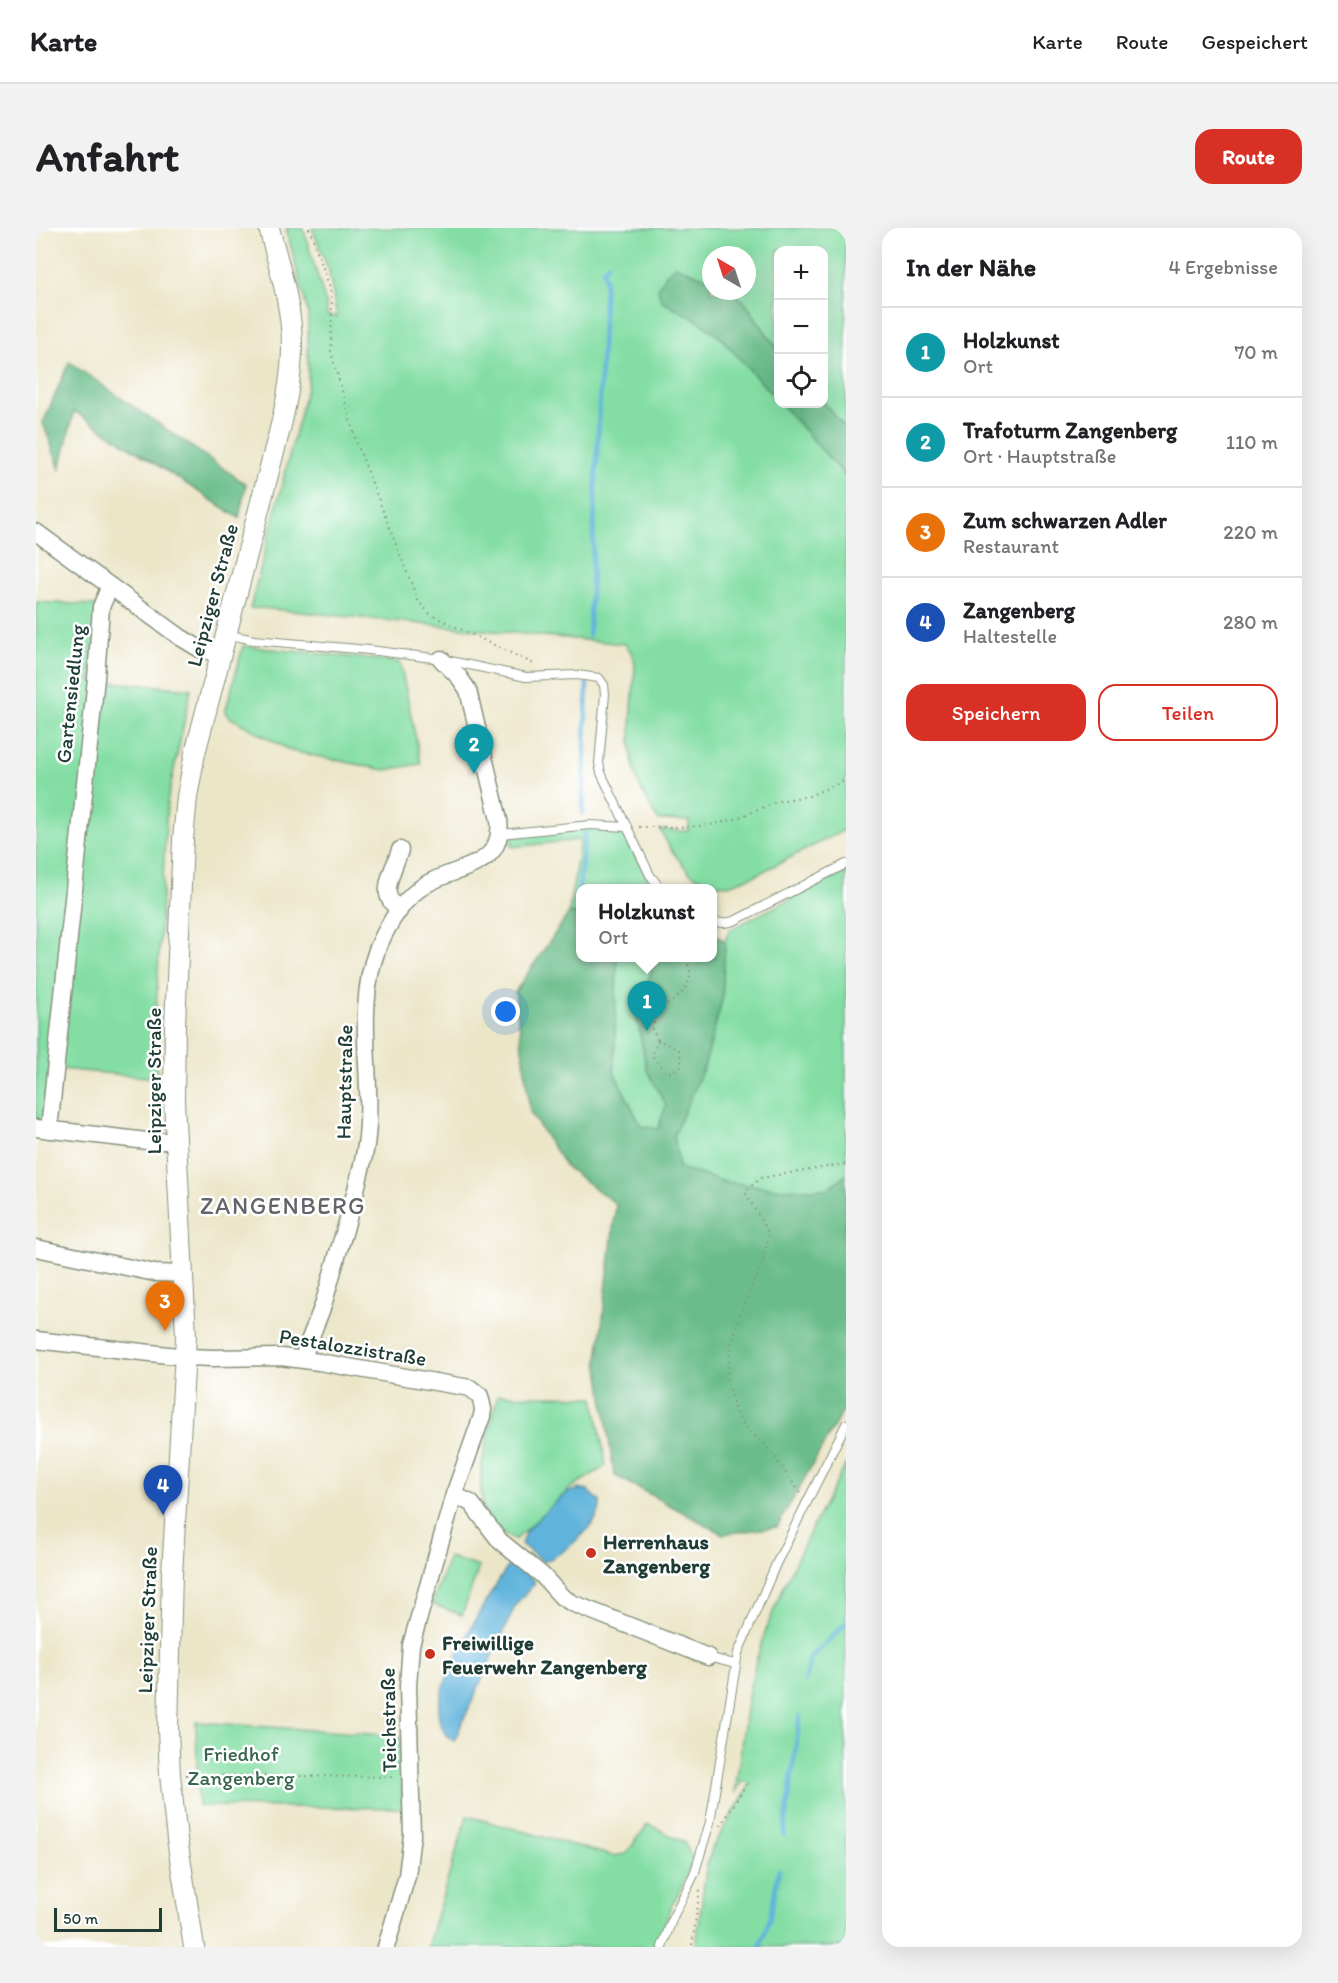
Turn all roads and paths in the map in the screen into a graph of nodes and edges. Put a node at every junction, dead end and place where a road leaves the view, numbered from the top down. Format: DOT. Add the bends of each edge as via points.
graph roads {
  1 [pos="269,228"];
  2 [pos="309,228"];
  3 [pos="36,532"];
  4 [pos="110,586"];
  5 [pos="226,634"];
  6 [pos="511,652"];
  7 [pos="221,654"];
  8 [pos="441,659"];
  9 [pos="846,780"];
  10 [pos="627,827"];
  11 [pos="500,834"];
  12 [pos="400,850"];
  13 [pos="846,864"];
  14 [pos="657,884"];
  15 [pos="399,911"];
  16 [pos="717,922"];
  17 [pos="688,962"];
  18 [pos="658,1040"];
  19 [pos="43,1129"];
  20 [pos="176,1141"];
  21 [pos="846,1164"];
  22 [pos="36,1248"];
  23 [pos="184,1274"];
  24 [pos="36,1340"];
  25 [pos="186,1357"];
  26 [pos="303,1359"];
  27 [pos="475,1392"];
  28 [pos="846,1424"];
  29 [pos="454,1495"];
  30 [pos="806,1503"];
  31 [pos="708,1657"];
  32 [pos="735,1664"];
  33 [pos="170,1775"];
  34 [pos="395,1777"];
  35 [pos="746,1784"];
  36 [pos="704,1841"];
  37 [pos="694,1875"];
  38 [pos="692,1945"];
  39 [pos="194,1947"];
  40 [pos="386,1947"];
  41 [pos="662,1947"];
  1 -- 5 [label="street, Leipziger Straße" via="290,325 290,380"];
  2 -- 6 [label="path" via="330,288 331,352 354,434 418,601 431,615"];
  3 -- 4 [label="street"];
  4 -- 7 [label="street" via="193,646"];
  4 -- 19 [label="street, Gartensiedlung" via="101,607"];
  5 -- 7 [label="street, Leipziger Straße"];
  5 -- 8 [label="lane"];
  7 -- 20 [label="street, Leipziger Straße" via="190,775 185,817 175,1025"];
  8 -- 10 [label="lane" via="525,677 599,678 605,694 599,763 604,782"];
  8 -- 11 [label="street" via="468,690"];
  9 -- 10 [label="path" via="809,796 779,801 710,825"];
  10 -- 11 [label="lane" via="590,825"];
  10 -- 14 [label="lane"];
  11 -- 15 [label="street, Hauptstraße" via="482,861 424,885"];
  12 -- 15 [label="street" via="388,886 391,902"];
  13 -- 16 [label="lane" via="734,921"];
  15 -- 26 [label="street, Hauptstraße" via="376,952 370,977 369,1112 363,1160"];
  17 -- 18 [label="path" via="691,976 675,999 660,1010 652,1029"];
  18 -- 18 [label="path" via="679,1050 682,1066 668,1073 652,1056"];
  19 -- 20 [label="street, Gartensiedlung"];
  20 -- 23 [label="street, Leipziger Straße"];
  21 -- 30 [label="path" via="760,1178 745,1192 769,1234 762,1265 731,1344 727,1380 736,1414 772,1452"];
  22 -- 23 [label="street" via="155,1273"];
  23 -- 25 [label="street, Leipziger Straße"];
  24 -- 25 [label="street, Pestalozzistraße"];
  25 -- 26 [label="street, Pestalozzistraße"];
  25 -- 33 [label="street, Leipziger Straße" via="172,1574"];
  26 -- 27 [label="street, Pestalozzistraße" via="463,1386"];
  27 -- 29 [label="street, Teichstraße" via="482,1402 482,1416"];
  28 -- 30 [label="lane"];
  29 -- 31 [label="street" via="471,1503 490,1530 572,1603"];
  29 -- 40 [label="street, Teichstraße" via="411,1645 408,1696 412,1835 405,1885"];
  30 -- 32 [label="lane"];
  31 -- 32 [label="lane"];
  32 -- 36 [label="lane"];
  33 -- 34 [label="path"];
  33 -- 39 [label="street, Leipziger Straße"];
  35 -- 36 [label="path" via="718,1831 711,1840"];
  36 -- 37 [label="lane"];
  37 -- 38 [label="path" via="700,1890"];
  37 -- 41 [label="lane"];
}
